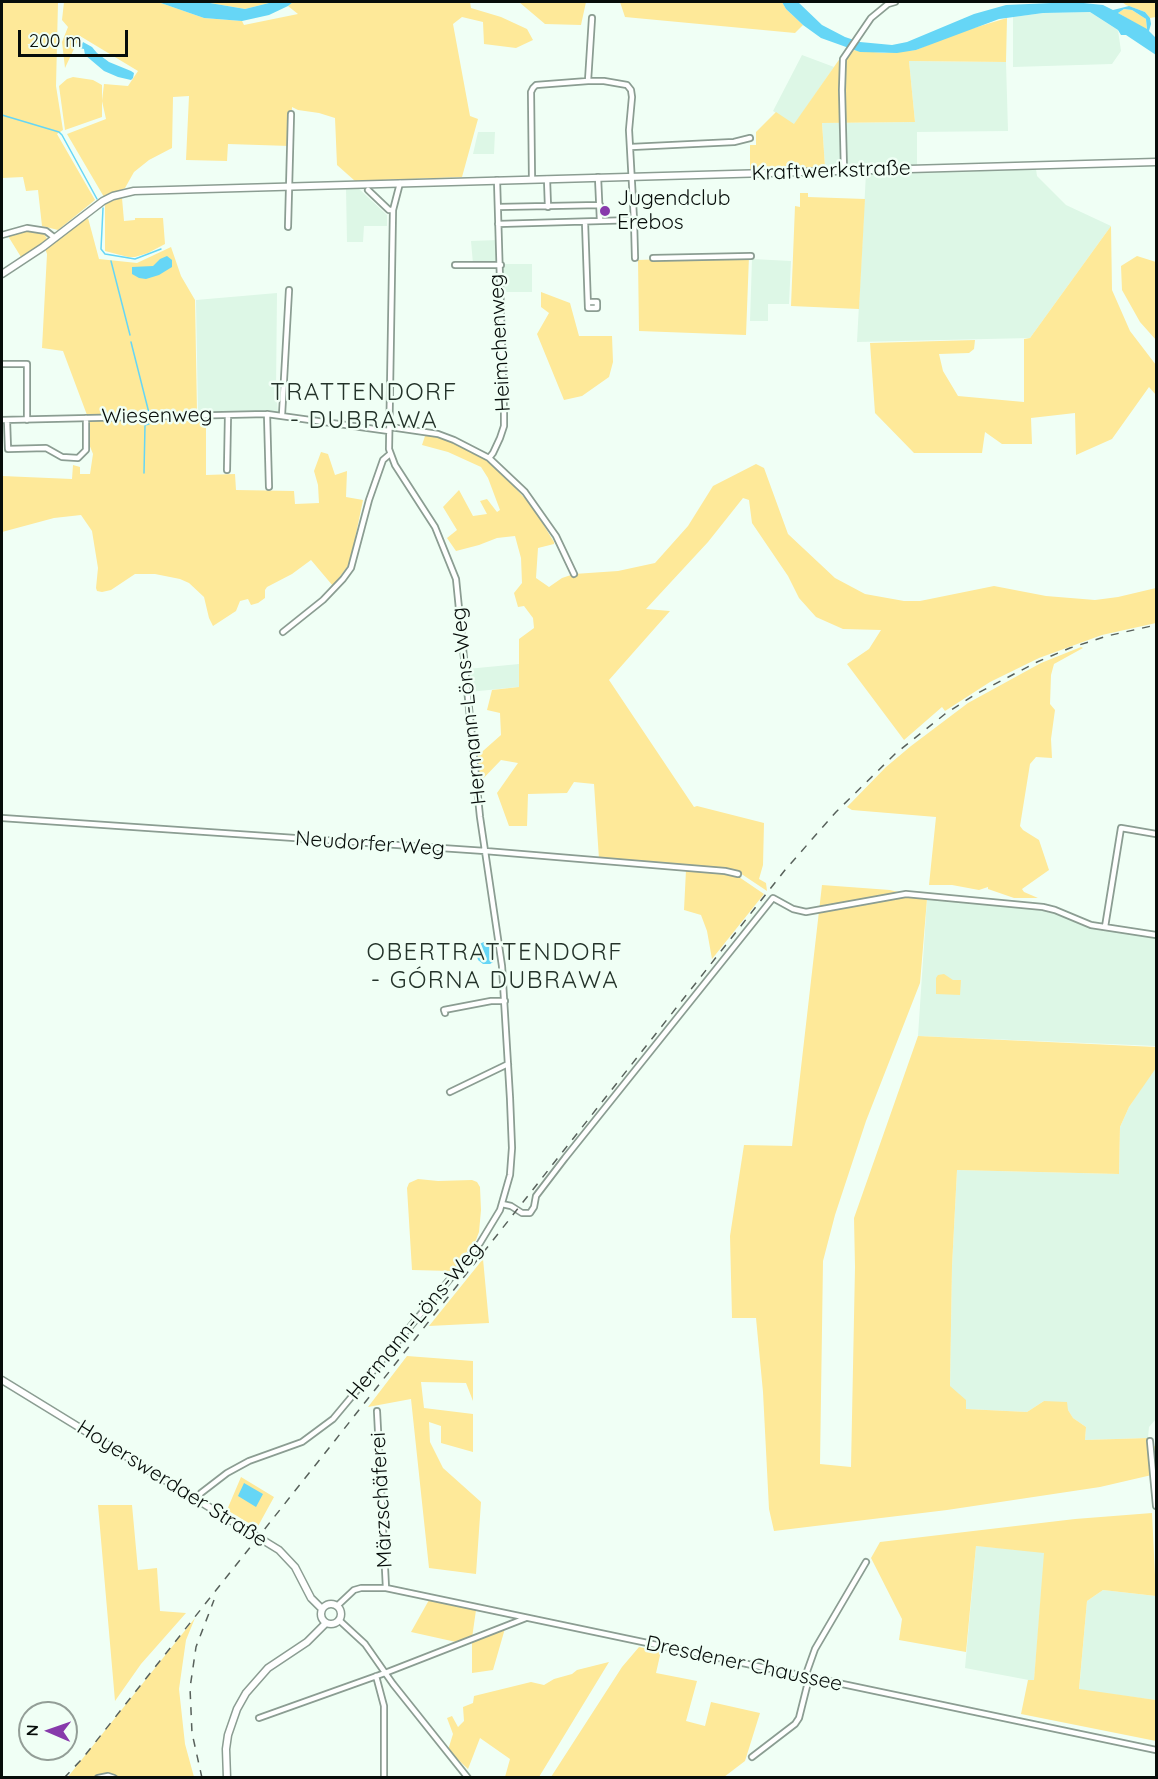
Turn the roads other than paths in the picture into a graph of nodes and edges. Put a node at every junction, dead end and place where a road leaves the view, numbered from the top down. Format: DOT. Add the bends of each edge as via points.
graph roads {
  1 [pos="895,2"];
  2 [pos="592,18"];
  3 [pos="588,81"];
  4 [pos="291,114"];
  5 [pos="750,138"];
  6 [pos="631,147"];
  7 [pos="1156,162"];
  8 [pos="844,170"];
  9 [pos="633,176"];
  10 [pos="598,177"];
  11 [pos="548,178"];
  12 [pos="532,179"];
  13 [pos="497,180"];
  14 [pos="400,182"];
  15 [pos="289,186"];
  16 [pos="368,190"];
  17 [pos="600,205"];
  18 [pos="498,207"];
  19 [pos="548,207"];
  20 [pos="393,210"];
  21 [pos="634,220"];
  22 [pos="600,221"];
  23 [pos="585,222"];
  24 [pos="498,224"];
  25 [pos="288,227"];
  26 [pos="2,235"];
  27 [pos="55,238"];
  28 [pos="751,255"];
  29 [pos="635,258"];
  30 [pos="653,258"];
  31 [pos="455,265"];
  32 [pos="501,265"];
  33 [pos="2,274"];
  34 [pos="289,290"];
  35 [pos="588,302"];
  36 [pos="2,364"];
  37 [pos="267,414"];
  38 [pos="228,415"];
  39 [pos="282,415"];
  40 [pos="86,418"];
  41 [pos="4,420"];
  42 [pos="27,420"];
  43 [pos="389,429"];
  44 [pos="5,440"];
  45 [pos="8,448"];
  46 [pos="2,449"];
  47 [pos="390,454"];
  48 [pos="489,458"];
  49 [pos="227,470"];
  50 [pos="269,487"];
  51 [pos="574,574"];
  52 [pos="283,632"];
  53 [pos="2,818"];
  54 [pos="1156,834"];
  55 [pos="485,851"];
  56 [pos="738,874"];
  57 [pos="1105,927"];
  58 [pos="1156,935"];
  59 [pos="505,1000"];
  60 [pos="445,1014"];
  61 [pos="508,1064"];
  62 [pos="450,1092"];
  63 [pos="502,1204"];
  64 [pos="2,1380"];
  65 [pos="377,1411"];
  66 [pos="1150,1441"];
  67 [pos="197,1500"];
  68 [pos="1156,1506"];
  69 [pos="866,1562"];
  70 [pos="386,1588"];
  71 [pos="337,1605"];
  72 [pos="322,1609"];
  73 [pos="526,1618"];
  74 [pos="339,1620"];
  75 [pos="326,1623"];
  76 [pos="385,1673"];
  77 [pos="376,1676"];
  78 [pos="807,1677"];
  79 [pos="259,1718"];
  80 [pos="1156,1750"];
  81 [pos="752,1757"];
  82 [pos="98,1778"];
  83 [pos="114,1778"];
  84 [pos="227,1778"];
  85 [pos="384,1778"];
  86 [pos="468,1778"];
  1 -- 8 [label="street" via="877,13 859,34 843,63"];
  2 -- 3 [label="street"];
  3 -- 6 [label="street" via="621,83 631,90"];
  3 -- 12 [label="street" via="533,88"];
  4 -- 15 [label="street"];
  5 -- 6 [label="street"];
  6 -- 9 [label="street"];
  7 -- 8 [label="main road, Kraftwerkstraße"];
  8 -- 9 [label="main road, Kraftwerkstraße"];
  9 -- 10 [label="main road, Kraftwerkstraße"];
  9 -- 21 [label="street"];
  10 -- 11 [label="main road, Kraftwerkstraße"];
  10 -- 17 [label="street"];
  11 -- 12 [label="main road, Kraftwerkstraße"];
  11 -- 19 [label="street"];
  12 -- 13 [label="main road, Kraftwerkstraße"];
  13 -- 14 [label="main road, Kraftwerkstraße"];
  13 -- 18 [label="street"];
  14 -- 15 [label="main road, Kraftwerkstraße"];
  14 -- 20 [label="street, Hermann-Löns-Weg"];
  15 -- 25 [label="street"];
  15 -- 27 [label="main road, Kraftwerkstraße" via="122,193 93,208"];
  16 -- 20 [label="street"];
  17 -- 19 [label="street"];
  17 -- 22 [label="street"];
  18 -- 19 [label="street"];
  18 -- 24 [label="street"];
  20 -- 43 [label="street, Hermann-Löns-Weg"];
  21 -- 22 [label="street"];
  21 -- 29 [label="street"];
  22 -- 23 [label="street"];
  23 -- 24 [label="street"];
  23 -- 35 [label="street"];
  24 -- 32 [label="street"];
  26 -- 27 [label="street" via="27,228 46,231"];
  27 -- 33 [label="main road, Kraftwerkstraße"];
  28 -- 30 [label="street"];
  31 -- 32 [label="street, Heimchenweg"];
  32 -- 48 [label="street, Heimchenweg" via="504,426"];
  34 -- 39 [label="street"];
  36 -- 42 [label="street" via="27,363"];
  37 -- 38 [label="street, Wiesenweg"];
  37 -- 39 [label="street, Wiesenweg"];
  37 -- 50 [label="street"];
  38 -- 40 [label="street, Wiesenweg"];
  38 -- 49 [label="street, Wiesenweg"];
  39 -- 43 [label="street, Wiesenweg" via="342,426"];
  40 -- 42 [label="street, Wiesenweg"];
  40 -- 45 [label="street, Wiesenweg" via="86,450 78,458 62,458 46,448"];
  41 -- 42 [label="street, Wiesenweg"];
  41 -- 44 [label="street, Wiesenweg"];
  43 -- 47 [label="street, Hermann-Löns-Weg"];
  43 -- 48 [label="street, Wiesenweg" via="438,434"];
  44 -- 45 [label="street, Wiesenweg"];
  45 -- 46 [label="street, Wiesenweg"];
  47 -- 52 [label="street" via="383,460 369,500 351,568 323,600"];
  47 -- 55 [label="street, Hermann-Löns-Weg" via="435,526 456,578"];
  48 -- 51 [label="street, Wiesenweg" via="525,492 556,536"];
  53 -- 55 [label="street, Neudorfer Weg"];
  54 -- 57 [label="street" via="1121,828"];
  55 -- 56 [label="street, Neudorfer Weg"];
  55 -- 59 [label="street, Hermann-Löns-Weg"];
  57 -- 58 [label="street"];
  57 -- 63 [label="street" via="1043,907 924,896 902,895 806,912 773,898 565,1158 536,1196 530,1213"];
  59 -- 60 [label="street" via="444,1010"];
  59 -- 61 [label="street, Hermann-Löns-Weg"];
  61 -- 62 [label="street"];
  61 -- 63 [label="street, Hermann-Löns-Weg" via="512,1164"];
  63 -- 67 [label="street, Hermann-Löns-Weg" via="480,1243 333,1419 303,1442 227,1473"];
  64 -- 67 [label="main road, Hoyerswerdaer Straße"];
  65 -- 70 [label="street, Märzschäferei"];
  66 -- 68 [label="street"];
  67 -- 72 [label="main road, Hoyerswerdaer Straße" via="279,1551 295,1567 311,1598"];
  69 -- 78 [label="street" via="815,1649"];
  70 -- 71 [label="street, Dresdener Chaussee" via="354,1590"];
  70 -- 73 [label="street, Dresdener Chaussee"];
  71 -- 72 [label="main road" via="329,1604"];
  71 -- 74 [label="main road"];
  72 -- 75 [label="main road"];
  73 -- 76 [label="street"];
  73 -- 78 [label="street, Dresdener Chaussee"];
  74 -- 75 [label="main road"];
  74 -- 76 [label="street" via="365,1644"];
  75 -- 84 [label="main road" via="307,1642 268,1668 246,1693 228,1735"];
  76 -- 77 [label="street"];
  76 -- 86 [label="street"];
  77 -- 79 [label="street"];
  77 -- 85 [label="street" via="384,1706"];
  78 -- 80 [label="street, Dresdener Chaussee"];
  78 -- 81 [label="street" via="795,1724"];
  82 -- 83 [label="street"];
}
